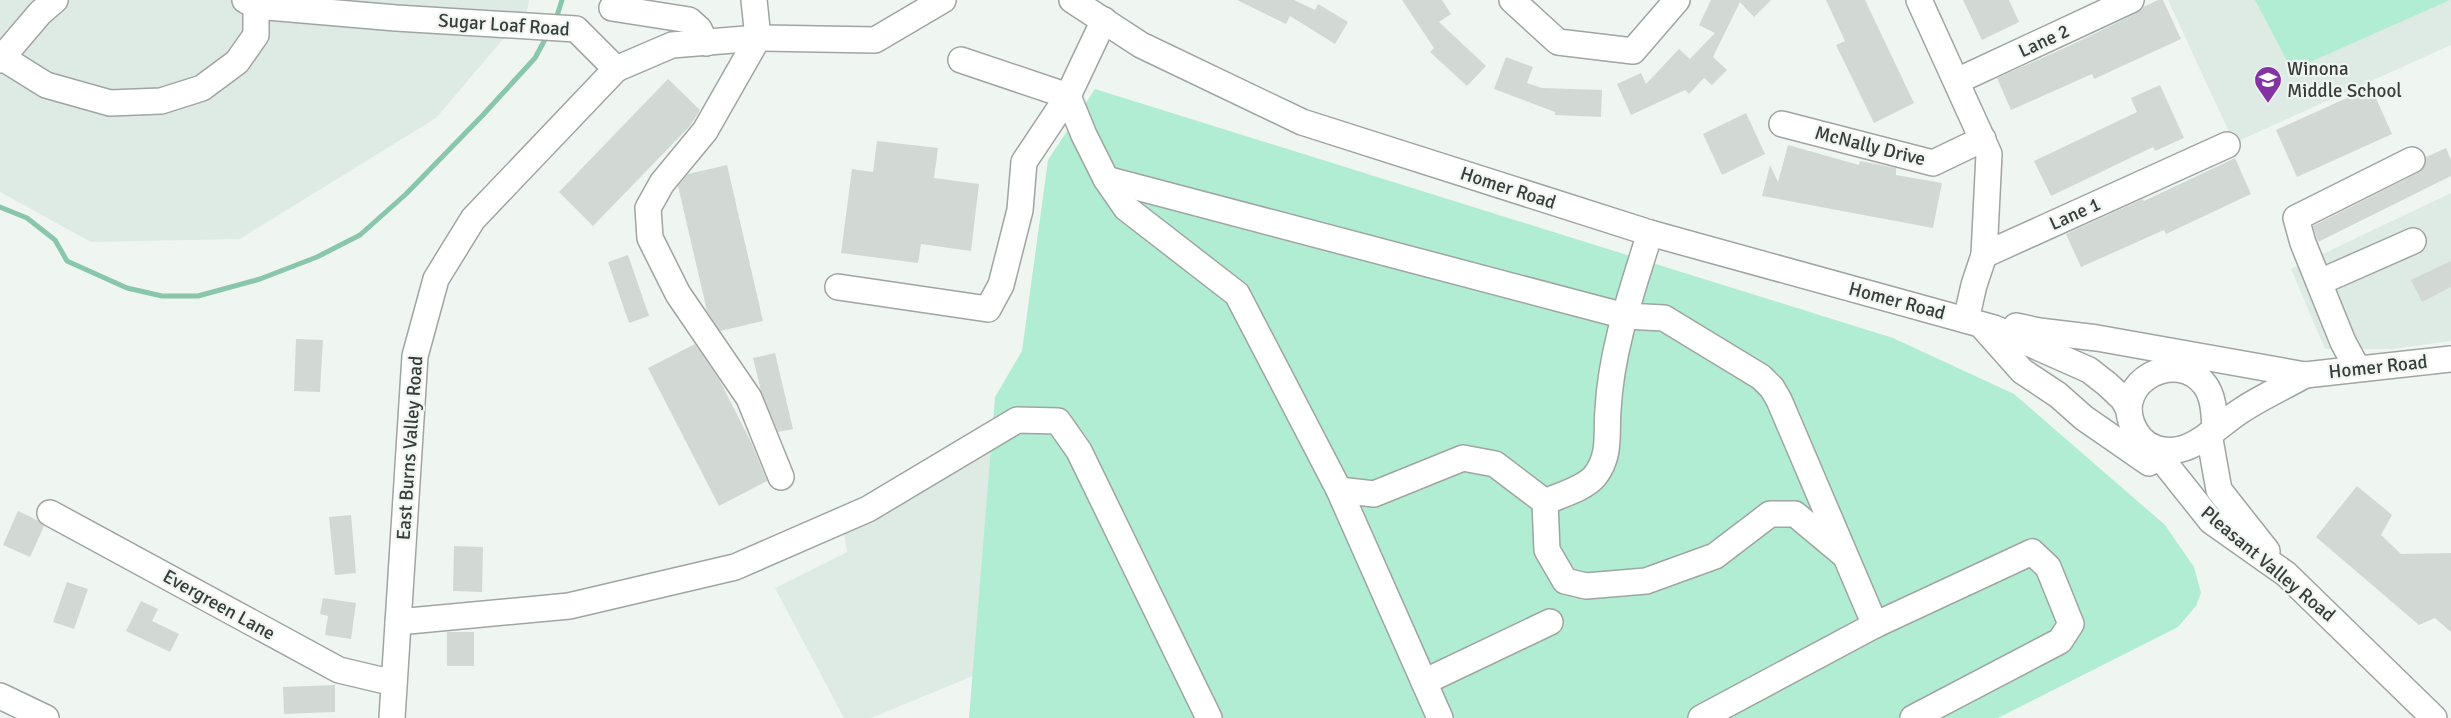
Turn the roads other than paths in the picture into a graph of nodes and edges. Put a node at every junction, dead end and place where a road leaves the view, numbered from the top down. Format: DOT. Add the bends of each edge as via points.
graph roads {
  1 [pos="55,0"];
  2 [pos="754,0"];
  3 [pos="943,0"];
  4 [pos="1072,0"];
  5 [pos="1512,0"];
  6 [pos="1677,0"];
  7 [pos="1919,0"];
  8 [pos="2131,0"];
  9 [pos="250,3"];
  10 [pos="612,4"];
  11 [pos="1104,20"];
  12 [pos="580,32"];
  13 [pos="758,38"];
  14 [pos="706,43"];
  15 [pos="2,59"];
  16 [pos="961,60"];
  17 [pos="616,68"];
  18 [pos="1957,81"];
  19 [pos="1068,96"];
  20 [pos="1782,124"];
  21 [pos="1983,139"];
  22 [pos="2227,145"];
  23 [pos="2412,160"];
  24 [pos="1106,179"];
  25 [pos="1650,234"];
  26 [pos="2413,241"];
  27 [pos="1984,255"];
  28 [pos="2320,282"];
  29 [pos="838,287"];
  30 [pos="1625,316"];
  31 [pos="1972,321"];
  32 [pos="2039,331"];
  33 [pos="2451,359"];
  34 [pos="2357,368"];
  35 [pos="2159,370"];
  36 [pos="2185,370"];
  37 [pos="2305,375"];
  38 [pos="2129,410"];
  39 [pos="2212,431"];
  40 [pos="2152,447"];
  41 [pos="781,477"];
  42 [pos="1339,490"];
  43 [pos="1545,502"];
  44 [pos="50,513"];
  45 [pos="2211,521"];
  46 [pos="1846,556"];
  47 [pos="2286,574"];
  48 [pos="398,622"];
  49 [pos="1550,622"];
  50 [pos="1875,625"];
  51 [pos="394,682"];
  52 [pos="1424,682"];
  53 [pos="0,696"];
  54 [pos="46,718"];
  55 [pos="392,718"];
  56 [pos="1209,718"];
  57 [pos="1440,718"];
  58 [pos="1701,718"];
  59 [pos="1913,718"];
  60 [pos="2434,718"];
  1 -- 15 [label="street"];
  2 -- 13 [label="street"];
  3 -- 13 [label="street" via="875,40"];
  4 -- 11 [label="street, Homer Road"];
  5 -- 6 [label="street" via="1558,42 1633,51"];
  7 -- 18 [label="street"];
  8 -- 18 [label="street, Lane 2"];
  9 -- 12 [label="street, Sugar Loaf Road" via="396,18 507,23"];
  9 -- 15 [label="street" via="256,35 237,62 202,88 160,101 110,103 46,85"];
  10 -- 12 [label="street" via="603,20"];
  10 -- 14 [label="street" via="689,20 699,29"];
  11 -- 19 [label="street"];
  11 -- 25 [label="street, Homer Road" via="1141,45 1302,122"];
  12 -- 17 [label="street, Sugar Loaf Road"];
  13 -- 14 [label="street"];
  13 -- 41 [label="street" via="705,131 662,182 648,208 650,238 678,294 749,398"];
  14 -- 17 [label="street" via="672,45"];
  16 -- 19 [label="street"];
  17 -- 48 [label="street, East Burns Valley Road" via="473,219 436,279 415,356"];
  18 -- 21 [label="street"];
  19 -- 24 [label="street"];
  19 -- 29 [label="street" via="1024,162 1020,210 1001,285 988,308"];
  20 -- 21 [label="street, McNally Drive" via="1933,163"];
  21 -- 27 [label="street" via="1989,154"];
  22 -- 27 [label="street, Lane 1"];
  23 -- 28 [label="street" via="2296,218 2302,243"];
  24 -- 30 [label="street"];
  24 -- 42 [label="street" via="1126,208 1237,294"];
  25 -- 30 [label="street"];
  25 -- 31 [label="street, Homer Road"];
  26 -- 28 [label="street"];
  27 -- 31 [label="street" via="1974,284"];
  28 -- 34 [label="street"];
  30 -- 43 [label="street" via="1614,362 1607,456 1594,477"];
  30 -- 46 [label="street" via="1664,318 1761,377 1772,388"];
  31 -- 32 [label="street, Homer Road" via="2024,326"];
  31 -- 38 [label="street, Homer Road" via="2089,370 2123,399"];
  31 -- 45 [label="street" via="2022,371 2149,462"];
  32 -- 35 [label="street, Homer Road"];
  32 -- 37 [label="street, Homer Road"];
  33 -- 34 [label="street, Homer Road"];
  34 -- 37 [label="street, Homer Road"];
  35 -- 36 [label="street, Homer Road"];
  35 -- 38 [label="street" via="2138,385"];
  36 -- 37 [label="street, Homer Road"];
  36 -- 39 [label="street" via="2205,385 2211,396"];
  37 -- 39 [label="street, Homer Road" via="2242,410"];
  38 -- 40 [label="street, Homer Road" via="2136,432"];
  39 -- 40 [label="street, Homer Road" via="2179,451"];
  39 -- 47 [label="street" via="2219,490"];
  40 -- 45 [label="street, Pleasant Valley Road"];
  42 -- 43 [label="street" via="1374,494 1463,458 1495,464"];
  42 -- 52 [label="street"];
  43 -- 46 [label="street" via="1547,550 1564,580 1586,586 1646,581 1715,556 1770,514 1795,514"];
  44 -- 51 [label="street, Evergreen Lane" via="339,670"];
  45 -- 47 [label="street, Pleasant Valley Road"];
  46 -- 50 [label="street"];
  47 -- 60 [label="street, Pleasant Valley Road"];
  48 -- 51 [label="street, East Burns Valley Road"];
  48 -- 56 [label="street" via="569,606 735,567 868,509 1017,420 1058,421 1080,451"];
  49 -- 52 [label="street"];
  50 -- 58 [label="street"];
  50 -- 59 [label="street" via="2032,552 2048,567 2072,624 2060,641"];
  51 -- 55 [label="street, East Burns Valley Road"];
  52 -- 57 [label="street"];
  53 -- 54 [label="street"];
}
